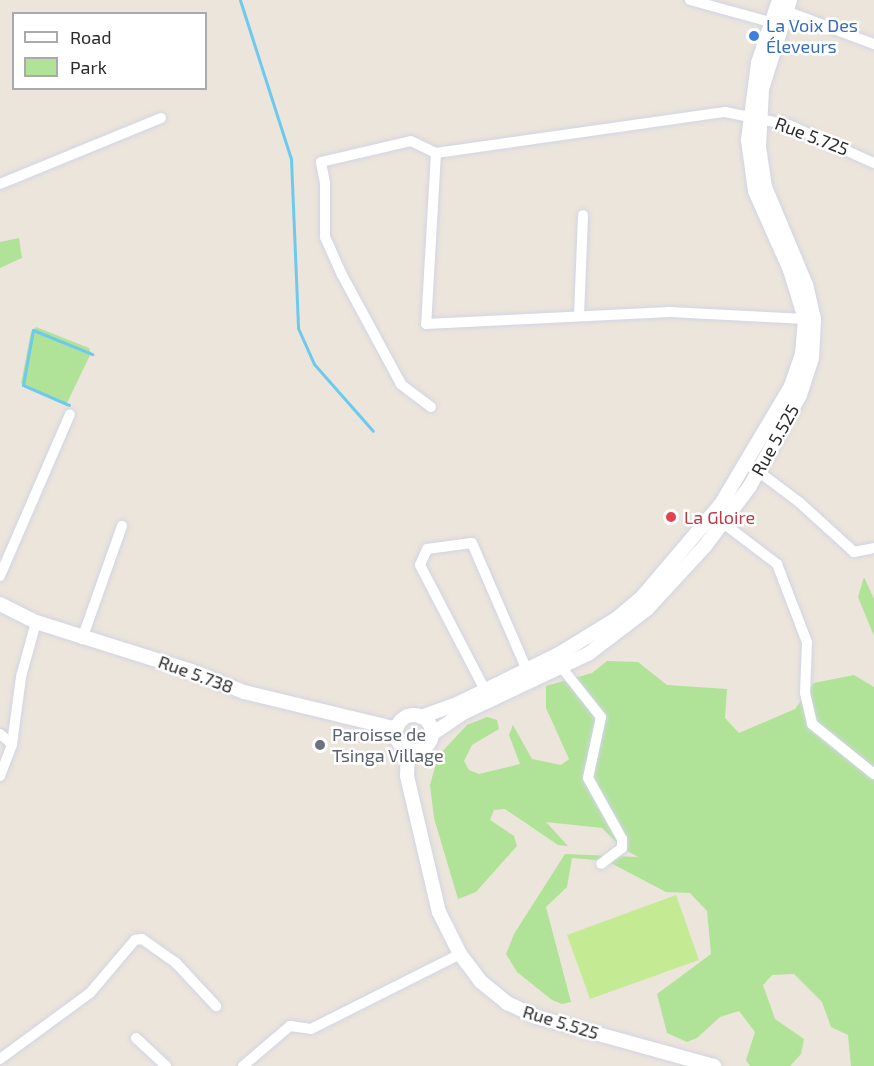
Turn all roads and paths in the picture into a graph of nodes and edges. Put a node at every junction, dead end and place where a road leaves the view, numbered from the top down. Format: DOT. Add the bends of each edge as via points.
graph roads {
  1 [pos="690,0"];
  2 [pos="785,4"];
  3 [pos="770,21"];
  4 [pos="874,44"];
  5 [pos="754,115"];
  6 [pos="161,118"];
  7 [pos="436,153"];
  8 [pos="874,163"];
  9 [pos="0,184"];
  10 [pos="583,215"];
  11 [pos="579,316"];
  12 [pos="805,319"];
  13 [pos="431,406"];
  14 [pos="70,414"];
  15 [pos="759,472"];
  16 [pos="723,523"];
  17 [pos="122,526"];
  18 [pos="874,548"];
  19 [pos="0,576"];
  20 [pos="0,604"];
  21 [pos="36,622"];
  22 [pos="82,639"];
  23 [pos="562,668"];
  24 [pos="527,670"];
  25 [pos="485,690"];
  26 [pos="421,717"];
  27 [pos="397,729"];
  28 [pos="0,734"];
  29 [pos="432,734"];
  30 [pos="12,744"];
  31 [pos="408,750"];
  32 [pos="874,774"];
  33 [pos="0,776"];
  34 [pos="601,864"];
  35 [pos="460,954"];
  36 [pos="216,1006"];
  37 [pos="136,1038"];
  38 [pos="0,1059"];
  39 [pos="166,1066"];
  40 [pos="243,1066"];
  41 [pos="714,1066"];
  1 -- 3 [label="street"];
  2 -- 3 [label="street, Rue 5.525"];
  2 -- 4 [label="street"];
  2 -- 5 [label="street, Rue 5.525"];
  3 -- 5 [label="street, Rue 5.525"];
  5 -- 7 [label="street, Rue 5.725" via="725,112"];
  5 -- 8 [label="street, Rue 5.725" via="826,139"];
  5 -- 12 [label="street, Rue 5.525" via="748,158 755,191 790,270"];
  5 -- 15 [label="street, Rue 5.525" via="762,172 771,204 806,285 814,341 800,395"];
  6 -- 9 [label="street"];
  7 -- 11 [label="street" via="426,324"];
  7 -- 13 [label="street" via="411,141 321,162 326,183 325,237 342,275 401,384"];
  10 -- 11 [label="street"];
  11 -- 12 [label="street" via="704,312"];
  12 -- 24 [label="street, Rue 5.525" via="802,354 791,386 750,459 699,533 662,577 616,619"];
  14 -- 19 [label="street"];
  15 -- 16 [label="street, Rue 5.525"];
  15 -- 18 [label="street" via="854,552"];
  16 -- 23 [label="street, Rue 5.525" via="647,609 621,632"];
  16 -- 32 [label="street" via="777,564 807,642 805,693 812,724"];
  17 -- 22 [label="street"];
  20 -- 21 [label="street, Rue 5.738"];
  21 -- 22 [label="street, Rue 5.738"];
  21 -- 30 [label="street" via="21,677"];
  22 -- 27 [label="street, Rue 5.738" via="133,652 285,705"];
  23 -- 29 [label="street, Rue 5.525" via="463,713"];
  23 -- 34 [label="street" via="601,717 588,777 622,839 622,848"];
  24 -- 25 [label="street, Rue 5.525"];
  24 -- 25 [label="street" via="472,543 427,549 420,565"];
  25 -- 26 [label="street, Rue 5.525"];
  26 -- 27 [label="street" via="408,716"];
  26 -- 29 [label="street"];
  27 -- 31 [label="street" via="400,744"];
  28 -- 30 [label="street"];
  29 -- 31 [label="street" via="424,748"];
  30 -- 33 [label="street" via="5,772"];
  31 -- 35 [label="street, Rue 5.525" via="407,776 439,912"];
  35 -- 40 [label="street" via="311,1029 290,1026"];
  35 -- 41 [label="street, Rue 5.525" via="480,981 521,1011"];
  36 -- 38 [label="street" via="176,963 142,939 135,940 90,993"];
  37 -- 39 [label="street"];
}
